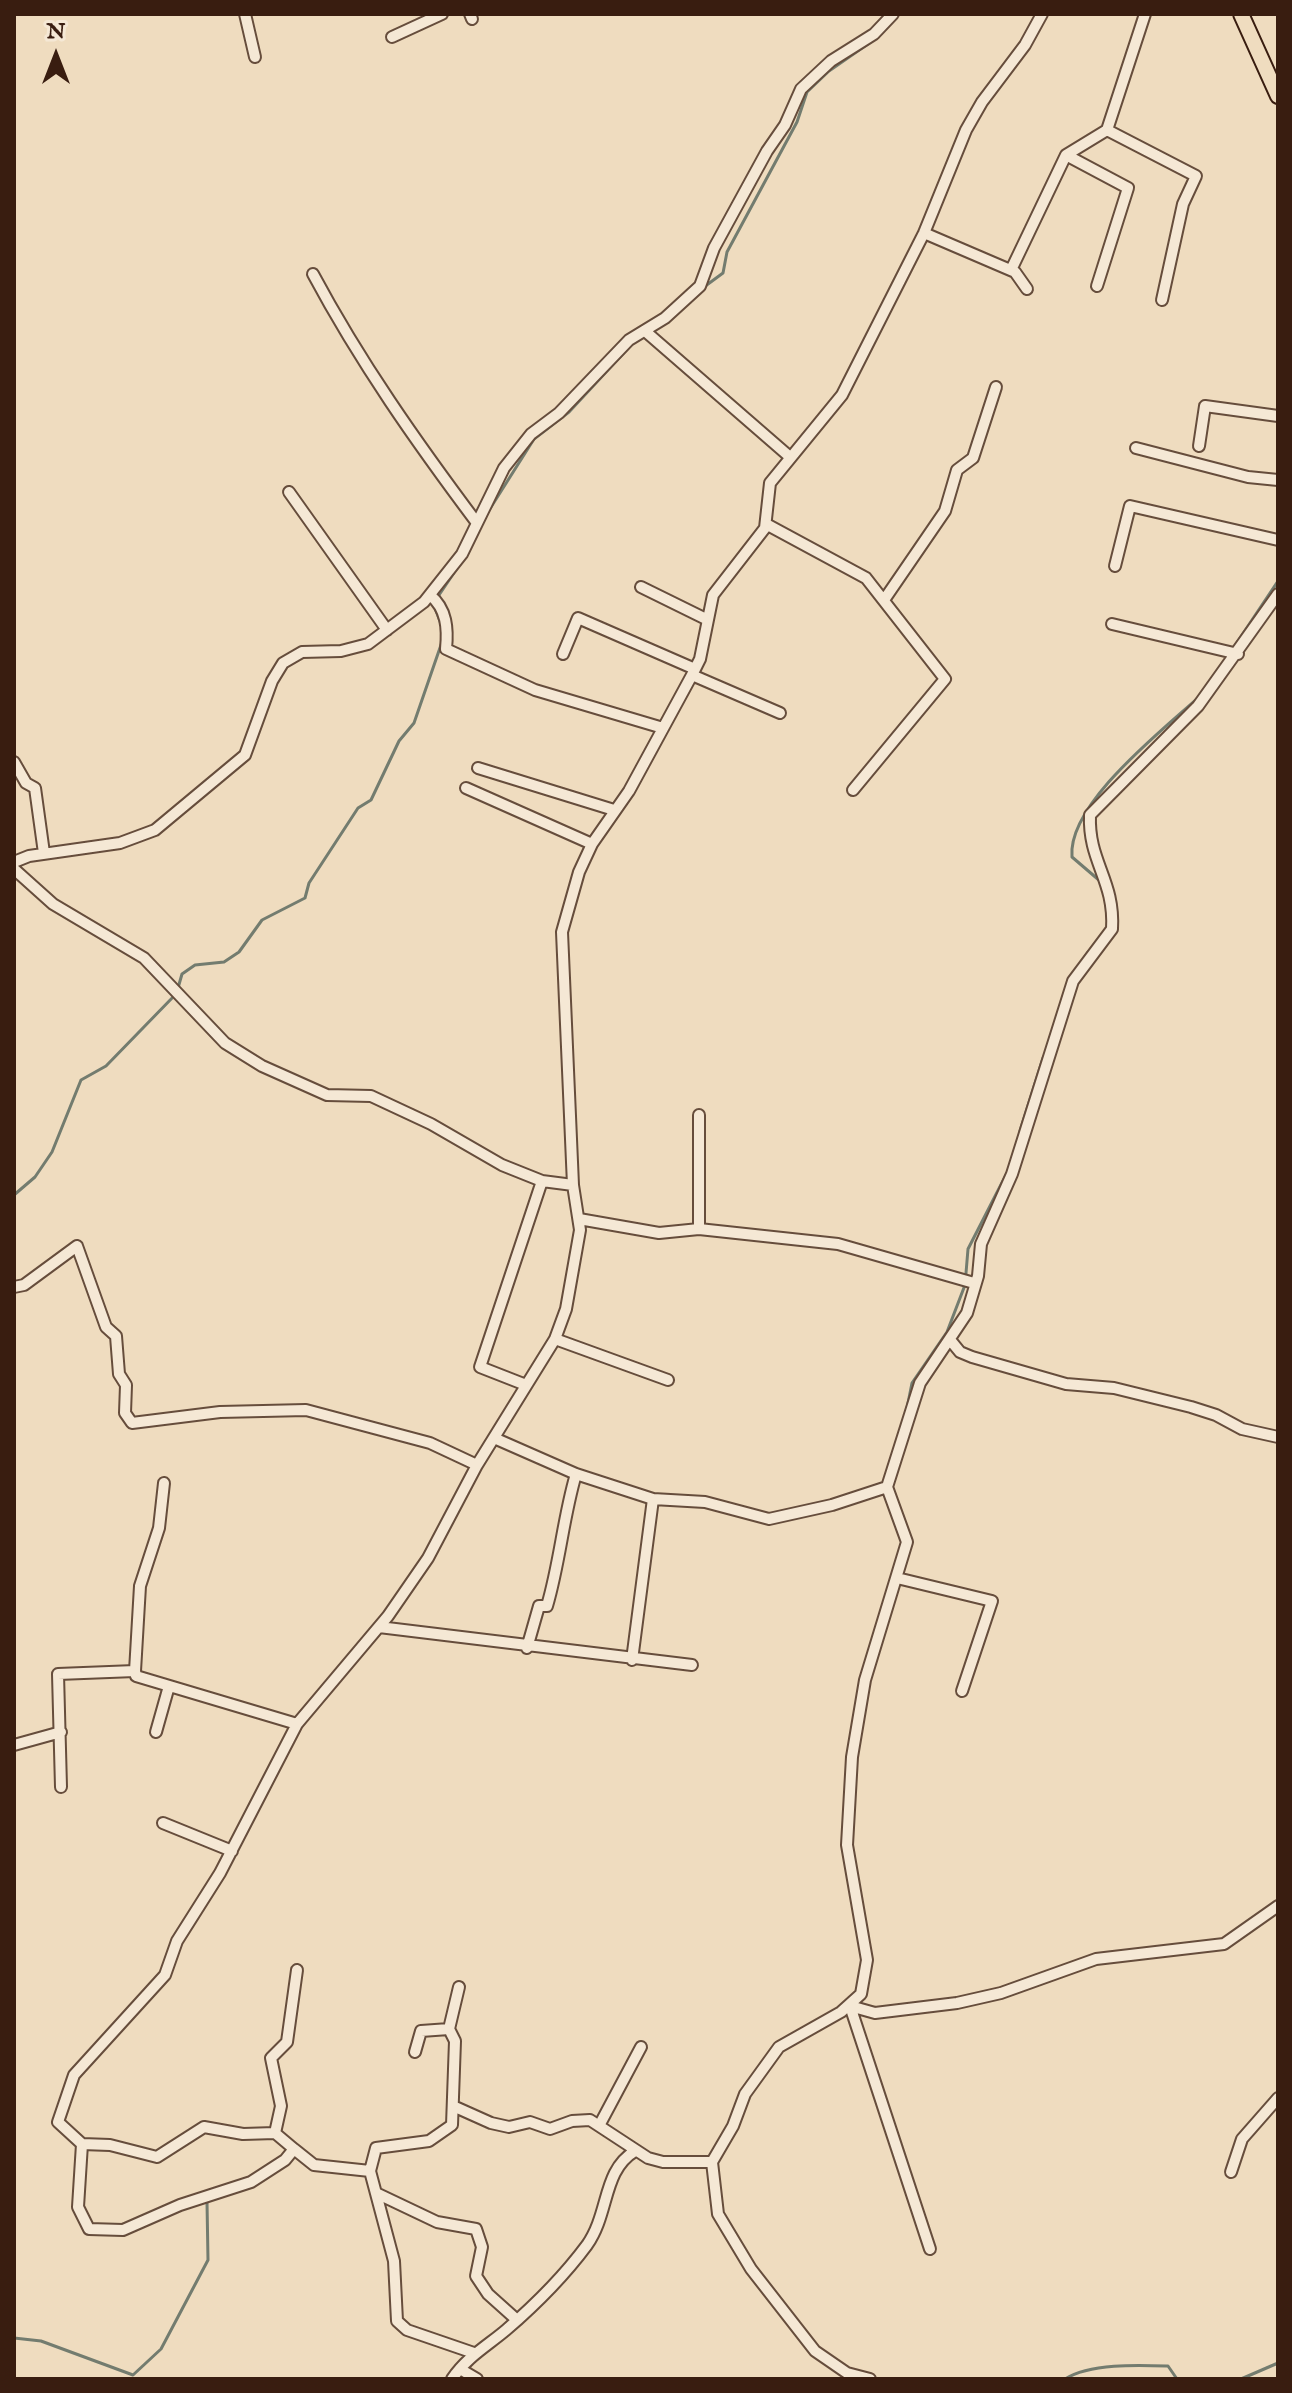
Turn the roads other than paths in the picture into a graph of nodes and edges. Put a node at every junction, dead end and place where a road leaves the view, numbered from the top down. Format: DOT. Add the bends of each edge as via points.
graph roads {
  1 [pos="245,14"];
  2 [pos="442,14"];
  3 [pos="893,14"];
  4 [pos="1042,14"];
  5 [pos="1145,14"];
  6 [pos="1241,14"];
  7 [pos="392,37"];
  8 [pos="255,57"];
  9 [pos="1277,93"];
  10 [pos="1107,130"];
  11 [pos="1066,155"];
  12 [pos="924,233"];
  13 [pos="1011,270"];
  14 [pos="313,274"];
  15 [pos="1097,286"];
  16 [pos="1027,289"];
  17 [pos="1162,300"];
  18 [pos="645,331"];
  19 [pos="996,387"];
  20 [pos="1278,416"];
  21 [pos="1199,446"];
  22 [pos="1136,448"];
  23 [pos="790,457"];
  24 [pos="1278,480"];
  25 [pos="289,492"];
  26 [pos="477,523"];
  27 [pos="766,524"];
  28 [pos="1278,540"];
  29 [pos="1115,566"];
  30 [pos="641,587"];
  31 [pos="1278,594"];
  32 [pos="430,595"];
  33 [pos="884,600"];
  34 [pos="706,619"];
  35 [pos="1112,624"];
  36 [pos="387,630"];
  37 [pos="563,654"];
  38 [pos="1238,654"];
  39 [pos="694,672"];
  40 [pos="780,713"];
  41 [pos="663,728"];
  42 [pos="14,762"];
  43 [pos="478,768"];
  44 [pos="466,788"];
  45 [pos="853,790"];
  46 [pos="614,810"];
  47 [pos="592,844"];
  48 [pos="44,853"];
  49 [pos="14,862"];
  50 [pos="14,869"];
  51 [pos="699,1115"];
  52 [pos="542,1181"];
  53 [pos="573,1185"];
  54 [pos="579,1219"];
  55 [pos="699,1229"];
  56 [pos="974,1283"];
  57 [pos="14,1287"];
  58 [pos="555,1339"];
  59 [pos="951,1341"];
  60 [pos="668,1380"];
  61 [pos="526,1385"];
  62 [pos="1278,1437"];
  63 [pos="494,1438"];
  64 [pos="477,1465"];
  65 [pos="576,1474"];
  66 [pos="164,1483"];
  67 [pos="887,1487"];
  68 [pos="653,1499"];
  69 [pos="897,1578"];
  70 [pos="379,1627"];
  71 [pos="527,1648"];
  72 [pos="632,1660"];
  73 [pos="692,1665"];
  74 [pos="135,1671"];
  75 [pos="169,1686"];
  76 [pos="962,1691"];
  77 [pos="297,1724"];
  78 [pos="61,1732"];
  79 [pos="156,1732"];
  80 [pos="14,1745"];
  81 [pos="61,1787"];
  82 [pos="163,1823"];
  83 [pos="232,1851"];
  84 [pos="1278,1906"];
  85 [pos="297,1970"];
  86 [pos="459,1987"];
  87 [pos="850,2006"];
  88 [pos="449,2029"];
  89 [pos="641,2047"];
  90 [pos="415,2052"];
  91 [pos="1278,2098"];
  92 [pos="453,2106"];
  93 [pos="600,2124"];
  94 [pos="275,2133"];
  95 [pos="82,2144"];
  96 [pos="294,2149"];
  97 [pos="635,2151"];
  98 [pos="712,2162"];
  99 [pos="370,2171"];
  100 [pos="1231,2172"];
  101 [pos="376,2193"];
  102 [pos="930,2249"];
  103 [pos="517,2320"];
  104 [pos="474,2353"];
  105 [pos="460,2369"];
  106 [pos="452,2379"];
  107 [pos="477,2379"];
  108 [pos="870,2379"];
  1 -- 8 [label="street"];
  2 -- 7 [label="street"];
  3 -- 18 [label="street" via="801,89 714,248 700,286"];
  4 -- 12 [label="street" via="966,130"];
  5 -- 10 [label="street"];
  6 -- 9 [label="highway"];
  10 -- 11 [label="street"];
  10 -- 17 [label="street" via="1196,176 1183,204"];
  11 -- 13 [label="street"];
  11 -- 15 [label="street" via="1128,188"];
  12 -- 13 [label="street"];
  12 -- 23 [label="street" via="842,395"];
  13 -- 16 [label="street"];
  14 -- 26 [label="street" via="348,339"];
  18 -- 23 [label="street"];
  18 -- 26 [label="street" via="629,340 559,413 531,434 504,468"];
  19 -- 33 [label="street" via="973,458 957,470 945,511"];
  20 -- 21 [label="street" via="1205,406"];
  22 -- 24 [label="street"];
  23 -- 27 [label="street" via="770,483"];
  25 -- 36 [label="street"];
  26 -- 32 [label="street" via="462,554"];
  27 -- 33 [label="street" via="866,578"];
  27 -- 34 [label="street" via="713,595"];
  28 -- 29 [label="street" via="1130,506"];
  30 -- 34 [label="street"];
  31 -- 38 [label="street"];
  32 -- 36 [label="street"];
  32 -- 41 [label="street" via="438,601 448,627 446,649 535,690"];
  33 -- 45 [label="street" via="945,679"];
  34 -- 39 [label="street"];
  35 -- 38 [label="street"];
  36 -- 48 [label="street" via="368,644 302,652 283,663 245,755 155,830 120,843"];
  37 -- 39 [label="street" via="578,618"];
  38 -- 56 [label="street" via="1198,706 1090,815 1094,858 1110,886 1112,929 1073,981 1012,1174 981,1244"];
  39 -- 40 [label="street"];
  39 -- 41 [label="street"];
  41 -- 46 [label="street"];
  42 -- 48 [label="street" via="35,788"];
  43 -- 46 [label="street"];
  44 -- 47 [label="street"];
  46 -- 47 [label="street"];
  47 -- 53 [label="street" via="562,932"];
  48 -- 49 [label="street"];
  50 -- 52 [label="street" via="53,904 144,958 225,1043 262,1066 327,1095 371,1096"];
  51 -- 55 [label="street"];
  52 -- 53 [label="street"];
  52 -- 61 [label="street" via="480,1367"];
  53 -- 54 [label="street"];
  54 -- 55 [label="street" via="659,1233"];
  54 -- 58 [label="street" via="577,1260"];
  55 -- 56 [label="street" via="838,1244"];
  56 -- 59 [label="street" via="967,1313"];
  57 -- 64 [label="street" via="77,1246 106,1327 116,1336 119,1374 126,1385 125,1413 132,1423 220,1412 306,1410 430,1443"];
  58 -- 60 [label="street"];
  58 -- 61 [label="street"];
  59 -- 62 [label="street" via="972,1357 1066,1384 1114,1388 1191,1407 1242,1429"];
  59 -- 67 [label="street" via="920,1383"];
  61 -- 63 [label="street"];
  63 -- 64 [label="street"];
  63 -- 65 [label="street"];
  64 -- 70 [label="street" via="428,1558"];
  65 -- 68 [label="street"];
  65 -- 71 [label="street" via="559,1565"];
  66 -- 74 [label="street" via="159,1528 140,1586"];
  67 -- 68 [label="street" via="769,1519 705,1502"];
  67 -- 69 [label="street" via="907,1542"];
  68 -- 72 [label="street"];
  69 -- 76 [label="street" via="992,1601"];
  69 -- 87 [label="street" via="865,1680 853,1746 847,1845 867,1960 861,1994"];
  70 -- 71 [label="street"];
  70 -- 77 [label="street"];
  71 -- 72 [label="street"];
  72 -- 73 [label="street"];
  74 -- 75 [label="street" via="136,1676"];
  74 -- 78 [label="street" via="58,1674"];
  75 -- 77 [label="street"];
  75 -- 79 [label="street"];
  77 -- 83 [label="street"];
  78 -- 80 [label="street"];
  78 -- 81 [label="street"];
  82 -- 83 [label="street"];
  83 -- 95 [label="street" via="177,1941 165,1975 74,2075 58,2122"];
  84 -- 87 [label="street" via="1224,1944 1096,1959 957,2003 875,2013"];
  85 -- 94 [label="street" via="287,2042 271,2058 281,2106"];
  86 -- 88 [label="street"];
  87 -- 98 [label="street" via="779,2047 745,2094"];
  87 -- 102 [label="street"];
  88 -- 90 [label="street" via="421,2031"];
  88 -- 92 [label="street" via="455,2041"];
  89 -- 93 [label="street"];
  91 -- 100 [label="street" via="1251,2125"];
  92 -- 93 [label="street" via="509,2127 530,2122 550,2129 572,2121"];
  92 -- 99 [label="street" via="452,2125 442,2135 376,2148"];
  93 -- 97 [label="street"];
  94 -- 95 [label="street" via="204,2127 157,2157"];
  94 -- 96 [label="street"];
  95 -- 96 [label="street" via="78,2207 89,2229 123,2230 251,2182"];
  96 -- 99 [label="street" via="314,2165"];
  97 -- 98 [label="street" via="663,2162"];
  97 -- 103 [label="street" via="614,2169 596,2232 561,2277"];
  98 -- 108 [label="street" via="718,2214 751,2269 815,2351 847,2373"];
  99 -- 101 [label="street"];
  101 -- 103 [label="street" via="437,2222 476,2229 482,2247 476,2276"];
  101 -- 104 [label="street" via="394,2261 400,2327"];
  103 -- 104 [label="street"];
  104 -- 105 [label="street"];
  105 -- 106 [label="street"];
  105 -- 107 [label="street"];
}
